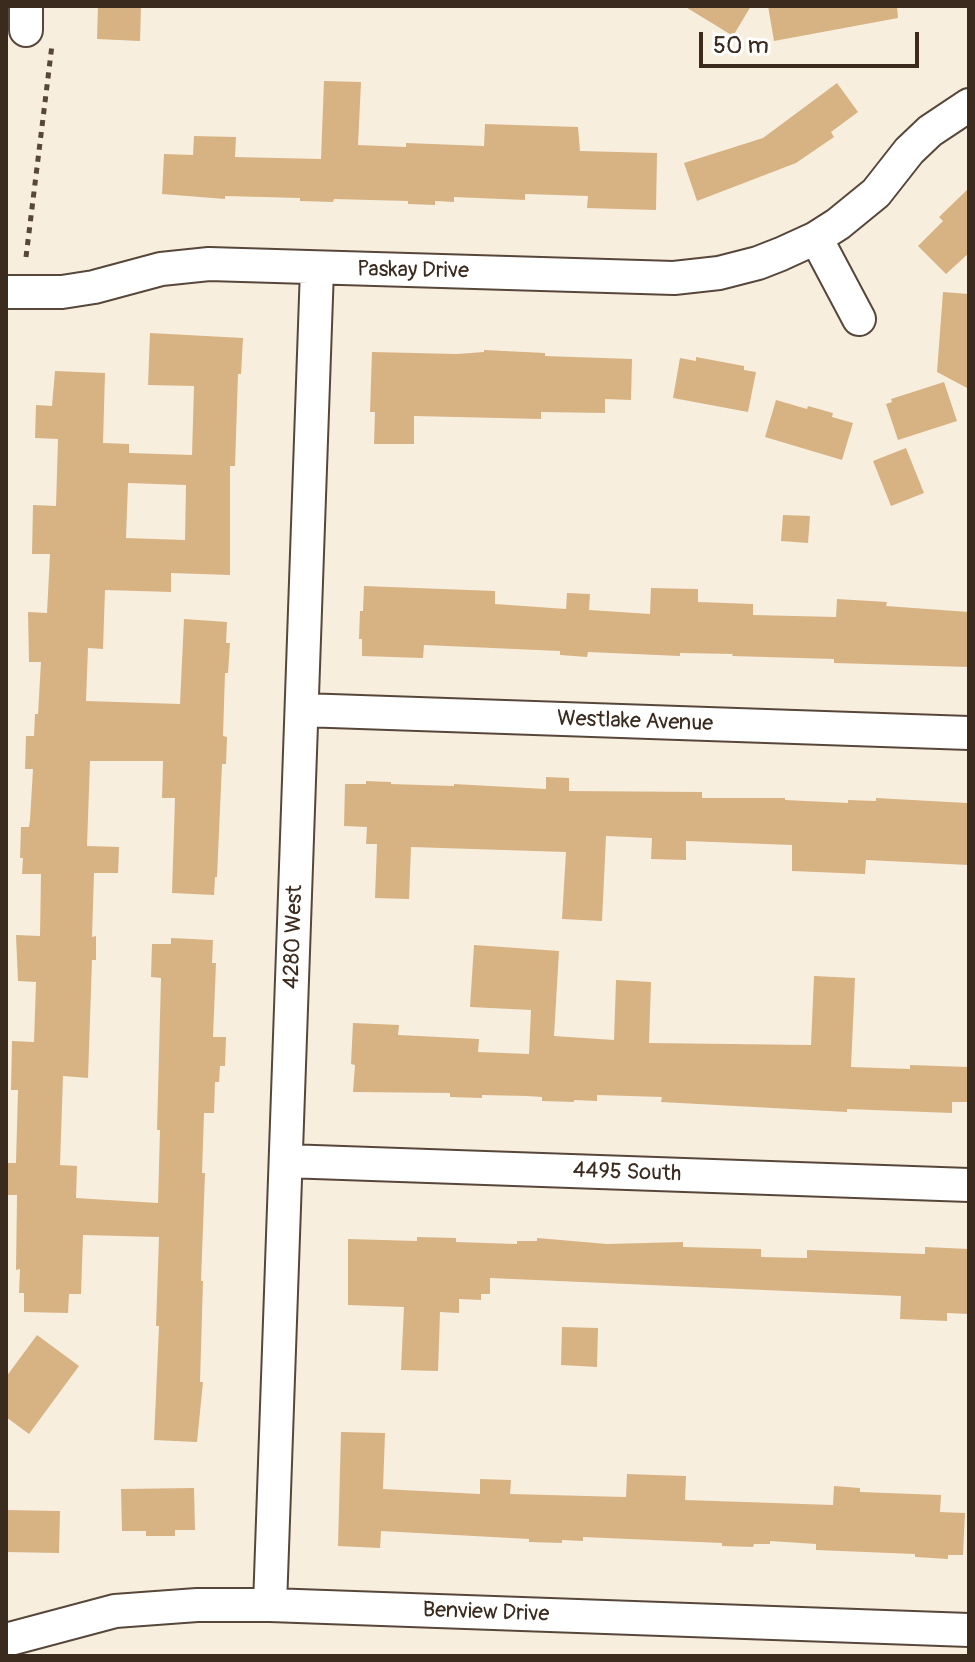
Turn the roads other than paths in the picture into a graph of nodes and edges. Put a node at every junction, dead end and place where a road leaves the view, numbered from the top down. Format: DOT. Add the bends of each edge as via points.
graph roads {
  1 [pos="969,105"];
  2 [pos="816,238"];
  3 [pos="317,269"];
  4 [pos="6,292"];
  5 [pos="859,319"];
  6 [pos="302,710"];
  7 [pos="969,733"];
  8 [pos="286,1161"];
  9 [pos="969,1185"];
  10 [pos="270,1605"];
  11 [pos="969,1630"];
  12 [pos="6,1640"];
  1 -- 2 [label="street, Paskay Drive" via="930,131 876,193"];
  2 -- 3 [label="street, Paskay Drive" via="737,270 674,278"];
  2 -- 5 [label="street"];
  3 -- 4 [label="street, Paskay Drive" via="184,265 62,292"];
  3 -- 6 [label="street, 4280 West"];
  6 -- 7 [label="street, Westlake Avenue"];
  6 -- 8 [label="street, 4280 West"];
  8 -- 9 [label="street, 4495 South"];
  8 -- 10 [label="street, 4280 West"];
  10 -- 11 [label="street, Benview Drive"];
  10 -- 12 [label="street, Benview Drive" via="128,1610"];
}
